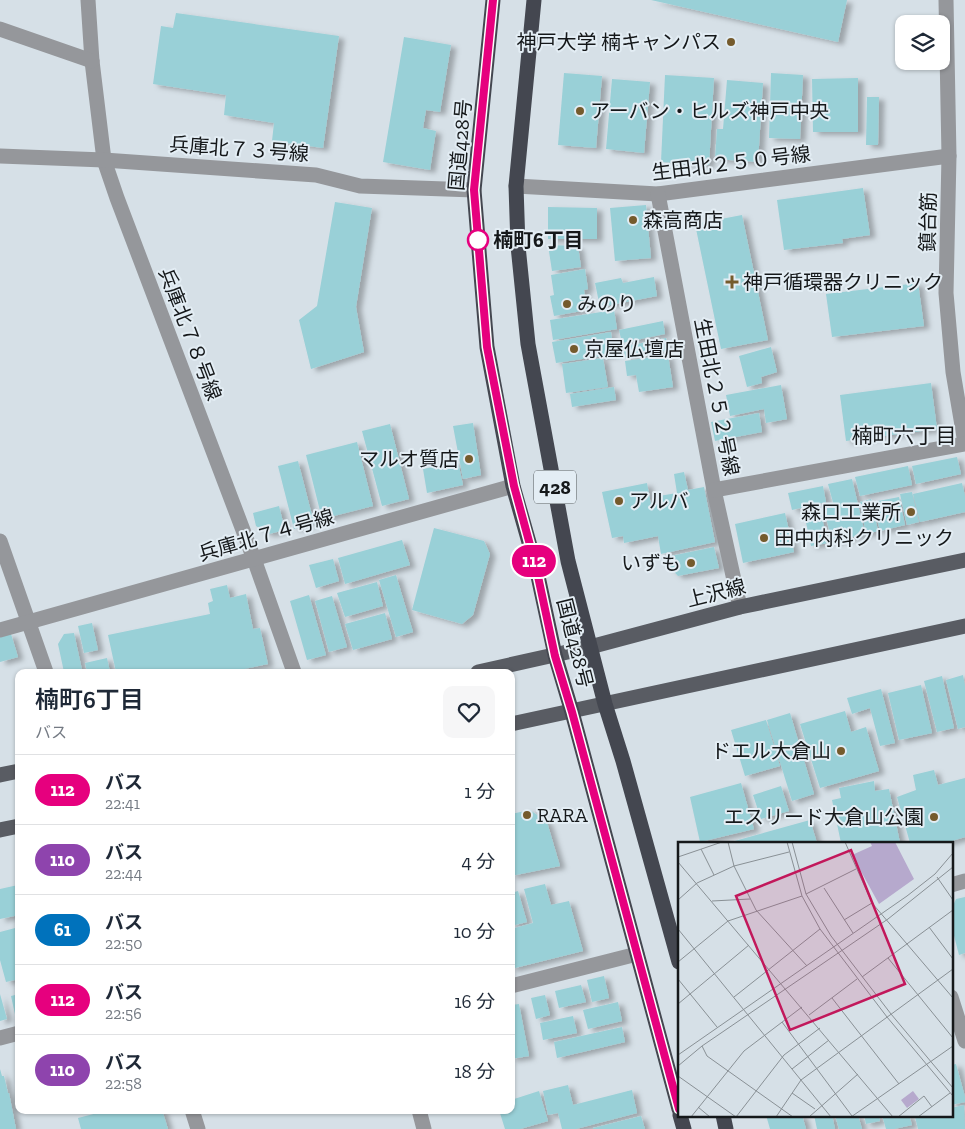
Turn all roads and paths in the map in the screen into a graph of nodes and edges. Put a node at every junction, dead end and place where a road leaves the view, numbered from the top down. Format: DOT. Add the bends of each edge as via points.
graph roads {
  1 [pos="88,0"];
  2 [pos="493,0"];
  3 [pos="534,0"];
  4 [pos="946,0"];
  5 [pos="0,29"];
  6 [pos="92,61"];
  7 [pos="0,156"];
  8 [pos="949,156"];
  9 [pos="104,160"];
  10 [pos="516,186"];
  11 [pos="474,190"];
  12 [pos="658,194"];
  13 [pos="965,443"];
  14 [pos="514,486"];
  15 [pos="714,490"];
  16 [pos="0,541"];
  17 [pos="254,559"];
  18 [pos="965,560"];
  19 [pos="740,607"];
  20 [pos="29,621"];
  21 [pos="965,626"];
  22 [pos="0,630"];
  23 [pos="590,647"];
  24 [pos="555,656"];
  25 [pos="45,669"];
  26 [pos="293,669"];
  27 [pos="492,669"];
  28 [pos="605,704"];
  29 [pos="572,712"];
  30 [pos="515,723"];
  31 [pos="15,772"];
  32 [pos="0,775"];
  33 [pos="15,827"];
  34 [pos="0,830"];
  35 [pos="965,881"];
  36 [pos="952,885"];
  37 [pos="637,954"];
  38 [pos="678,956"];
  39 [pos="515,985"];
  40 [pos="952,1000"];
  41 [pos="15,1034"];
  42 [pos="0,1038"];
  43 [pos="965,1041"];
  44 [pos="678,1105"];
  45 [pos="193,1114"];
  46 [pos="420,1114"];
  47 [pos="680,1116"];
  48 [pos="723,1116"];
  49 [pos="198,1129"];
  50 [pos="424,1129"];
  51 [pos="684,1129"];
  52 [pos="726,1129"];
  1 -- 6 [label="street, 兵庫北７８号線"];
  2 -- 11 [label="highway, 国道428号 / 428"];
  3 -- 10 [label="highway, 国道428号 / 428"];
  4 -- 8 [label="street, 鎮台筋"];
  5 -- 6 [label="street"];
  6 -- 9 [label="street, 兵庫北７８号線"];
  7 -- 9 [label="street, 兵庫北７３号線"];
  8 -- 12 [label="street, 生田北２５０号線"];
  8 -- 13 [label="street, 鎮台筋" via="946,293 953,372"];
  9 -- 11 [label="street, 兵庫北７３号線" via="316,175 360,186"];
  9 -- 17 [label="street, 兵庫北７８号線"];
  10 -- 12 [label="street, 生田北２５０号線"];
  10 -- 23 [label="highway, 国道428号 / 428" via="518,246 528,344 568,561"];
  11 -- 14 [label="highway, 国道428号 / 428" via="487,347"];
  12 -- 15 [label="street, 生田北２５２号線"];
  13 -- 15 [label="street"];
  14 -- 17 [label="street, 兵庫北７４号線"];
  14 -- 24 [label="highway, 国道428号 / 428"];
  15 -- 19 [label="street, 生田北２５２号線"];
  16 -- 20 [label="street"];
  17 -- 20 [label="street, 兵庫北７４号線"];
  17 -- 26 [label="street, 兵庫北７８号線"];
  18 -- 19 [label="main road, 上沢線"];
  19 -- 23 [label="main road, 上沢線"];
  20 -- 22 [label="street, 兵庫北７４号線"];
  20 -- 25 [label="street"];
  21 -- 28 [label="main road"];
  23 -- 24 [label="main road, 上沢線"];
  23 -- 28 [label="highway, 国道428号 / 428"];
  24 -- 27 [label="main road, 上沢線"];
  24 -- 29 [label="highway, 国道428号 / 428"];
  28 -- 29 [label="main road"];
  28 -- 38 [label="highway, 国道428号 / 428"];
  29 -- 30 [label="main road"];
  29 -- 37 [label="highway, 国道428号 / 428"];
  31 -- 32 [label="main road"];
  33 -- 34 [label="main road"];
  35 -- 36 [label="street"];
  37 -- 39 [label="street"];
  37 -- 44 [label="highway, 国道428号 / 428"];
  40 -- 43 [label="street"];
  41 -- 42 [label="street"];
  45 -- 49 [label="street"];
  46 -- 50 [label="street"];
  47 -- 51 [label="highway"];
  48 -- 52 [label="highway"];
}
